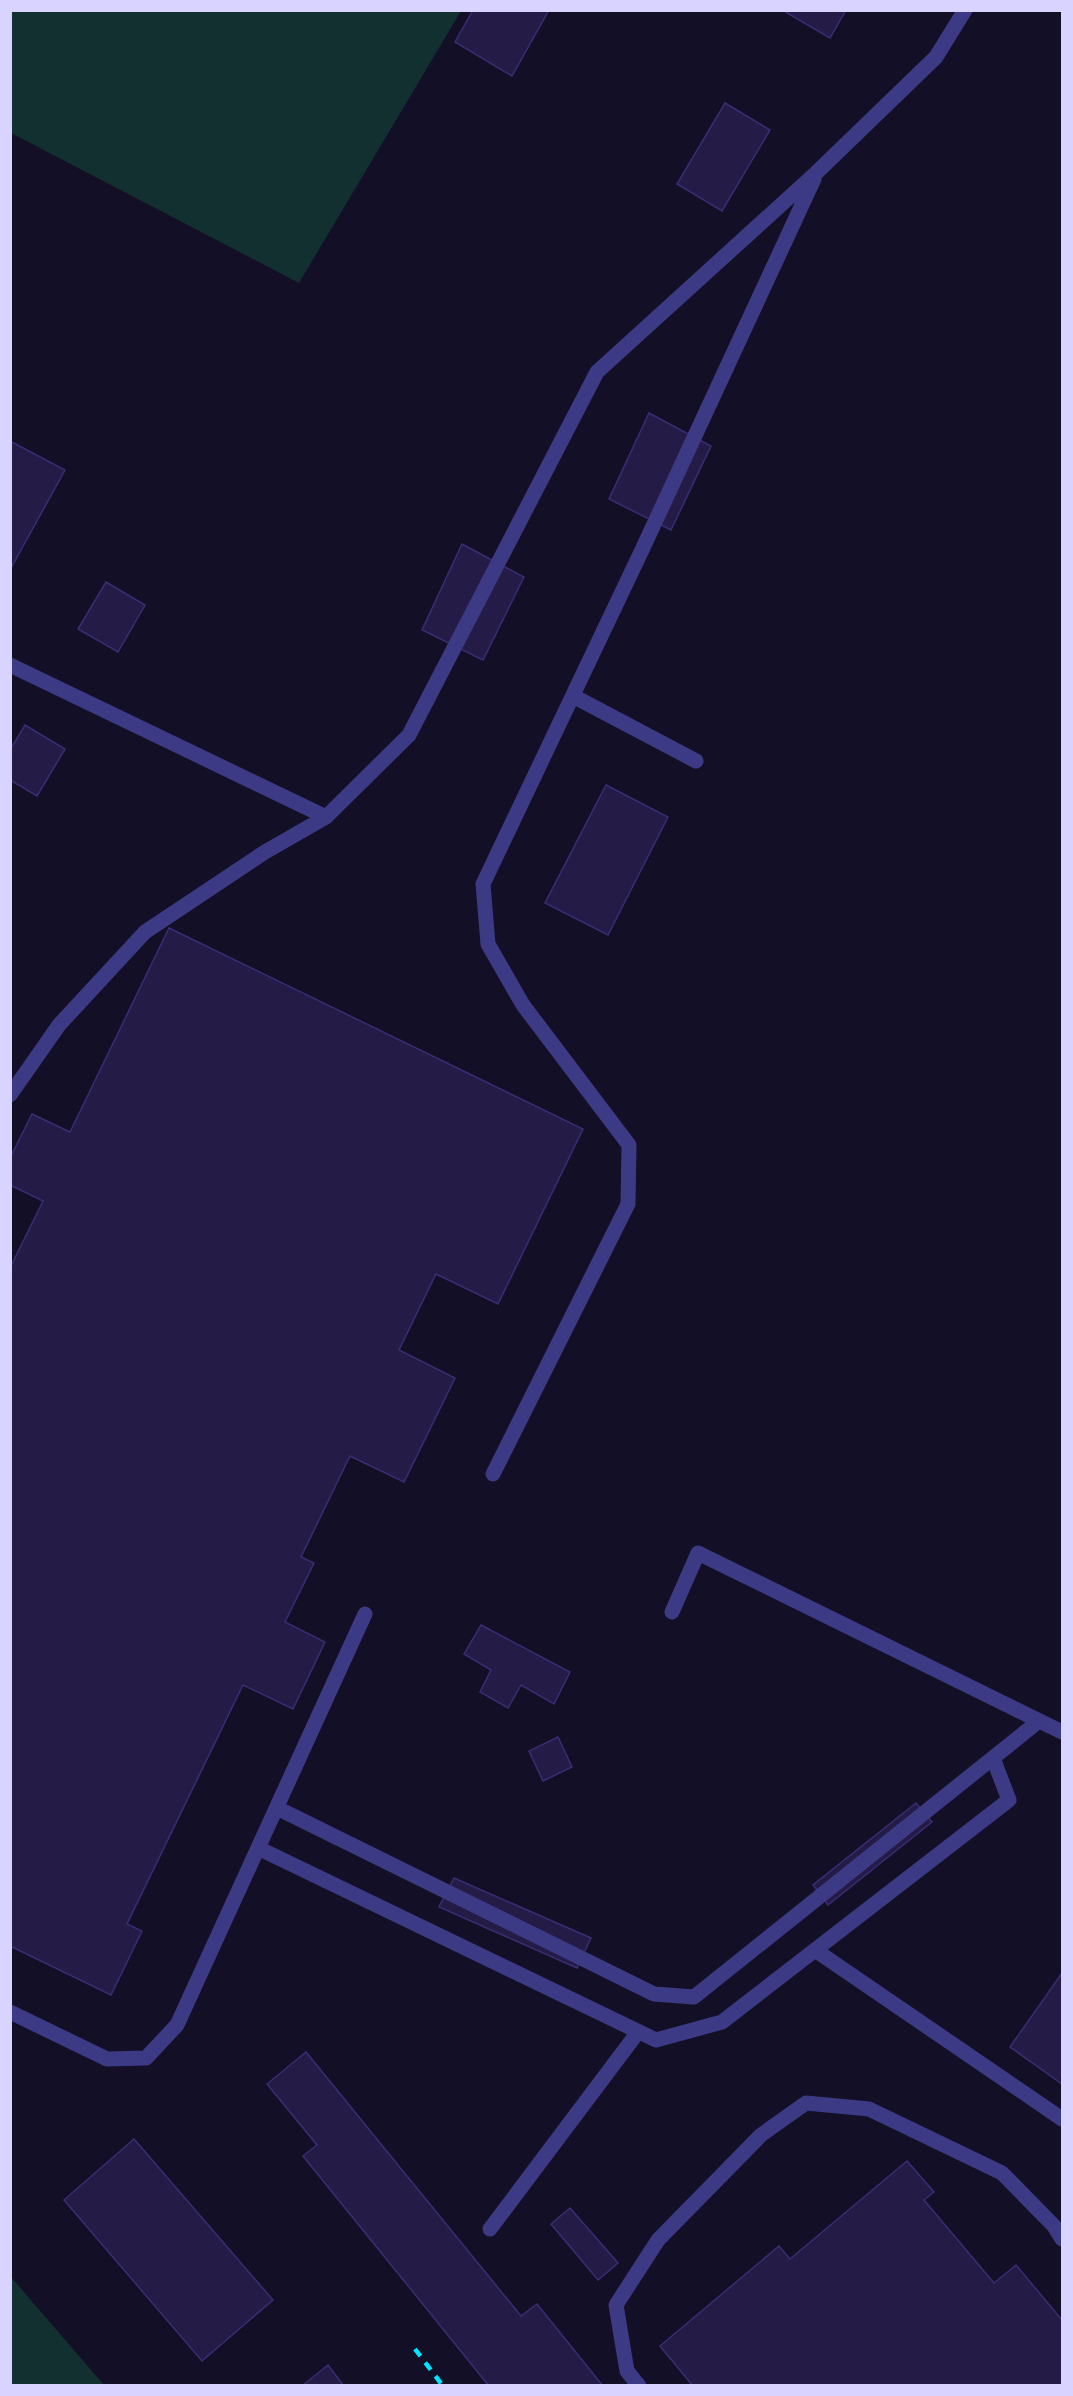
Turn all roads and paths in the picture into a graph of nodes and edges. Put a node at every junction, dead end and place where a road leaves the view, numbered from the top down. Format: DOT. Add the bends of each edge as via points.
graph roads {
  1 [pos="965,10"];
  2 [pos="816,173"];
  3 [pos="10,665"];
  4 [pos="573,696"];
  5 [pos="696,760"];
  6 [pos="326,817"];
  7 [pos="10,1095"];
  8 [pos="493,1474"];
  9 [pos="672,1612"];
  10 [pos="365,1614"];
  11 [pos="1039,1721"];
  12 [pos="1062,1732"];
  13 [pos="993,1758"];
  14 [pos="277,1808"];
  15 [pos="258,1848"];
  16 [pos="815,1950"];
  17 [pos="10,2012"];
  18 [pos="638,2031"];
  19 [pos="1062,2120"];
  20 [pos="490,2229"];
  21 [pos="1062,2239"];
  22 [pos="639,2385"];
  1 -- 2 [label="lane" via="936,57"];
  2 -- 4 [label="lane"];
  2 -- 6 [label="lane" via="597,372 409,735"];
  3 -- 6 [label="lane"];
  4 -- 5 [label="lane"];
  4 -- 8 [label="lane" via="483,884 488,945 523,1005 629,1145 628,1204"];
  6 -- 7 [label="lane" via="265,852 145,932 59,1025"];
  9 -- 11 [label="lane" via="698,1553"];
  10 -- 14 [label="lane"];
  11 -- 12 [label="lane"];
  11 -- 13 [label="lane"];
  13 -- 14 [label="lane" via="694,1997 654,1994"];
  13 -- 16 [label="lane" via="1009,1800"];
  14 -- 15 [label="lane"];
  15 -- 17 [label="lane" via="177,2025 147,2058 107,2059"];
  15 -- 18 [label="lane"];
  16 -- 18 [label="lane" via="722,2022 656,2040"];
  16 -- 19 [label="lane"];
  18 -- 20 [label="lane"];
  21 -- 22 [label="lane" via="1002,2173 869,2109 806,2103 761,2135 658,2240 616,2305 627,2371"];
}
